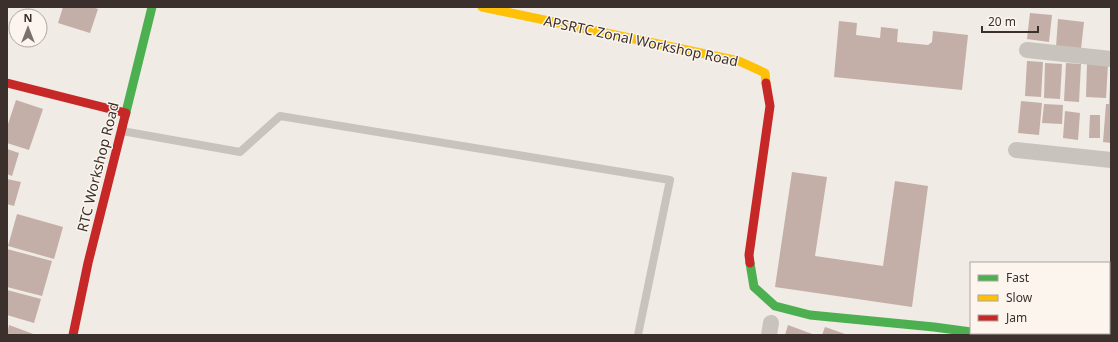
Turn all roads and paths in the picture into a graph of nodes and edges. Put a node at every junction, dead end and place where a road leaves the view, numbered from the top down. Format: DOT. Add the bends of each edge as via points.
graph roads {
  1 [pos="152,7"];
  2 [pos="482,7"];
  3 [pos="1027,50"];
  4 [pos="1111,59"];
  5 [pos="7,83"];
  6 [pos="126,113"];
  7 [pos="122,131"];
  8 [pos="1016,150"];
  9 [pos="1111,160"];
  10 [pos="933,331"];
  11 [pos="970,332"];
  12 [pos="73,335"];
  13 [pos="638,335"];
  1 -- 6 [label="street, RTC Workshop Road"];
  2 -- 10 [label="street, APSRTC Zonal Workshop Road" via="739,60 765,73 770,106 749,255 754,287 775,306 810,315"];
  3 -- 4 [label="street"];
  5 -- 6 [label="street"];
  6 -- 7 [label="street, RTC Workshop Road"];
  7 -- 12 [label="street, RTC Workshop Road" via="88,263"];
  7 -- 13 [label="lane" via="240,152 280,116 670,180"];
  8 -- 9 [label="street"];
  10 -- 11 [label="street, APSRTC Zonal Workshop Road"];
}
